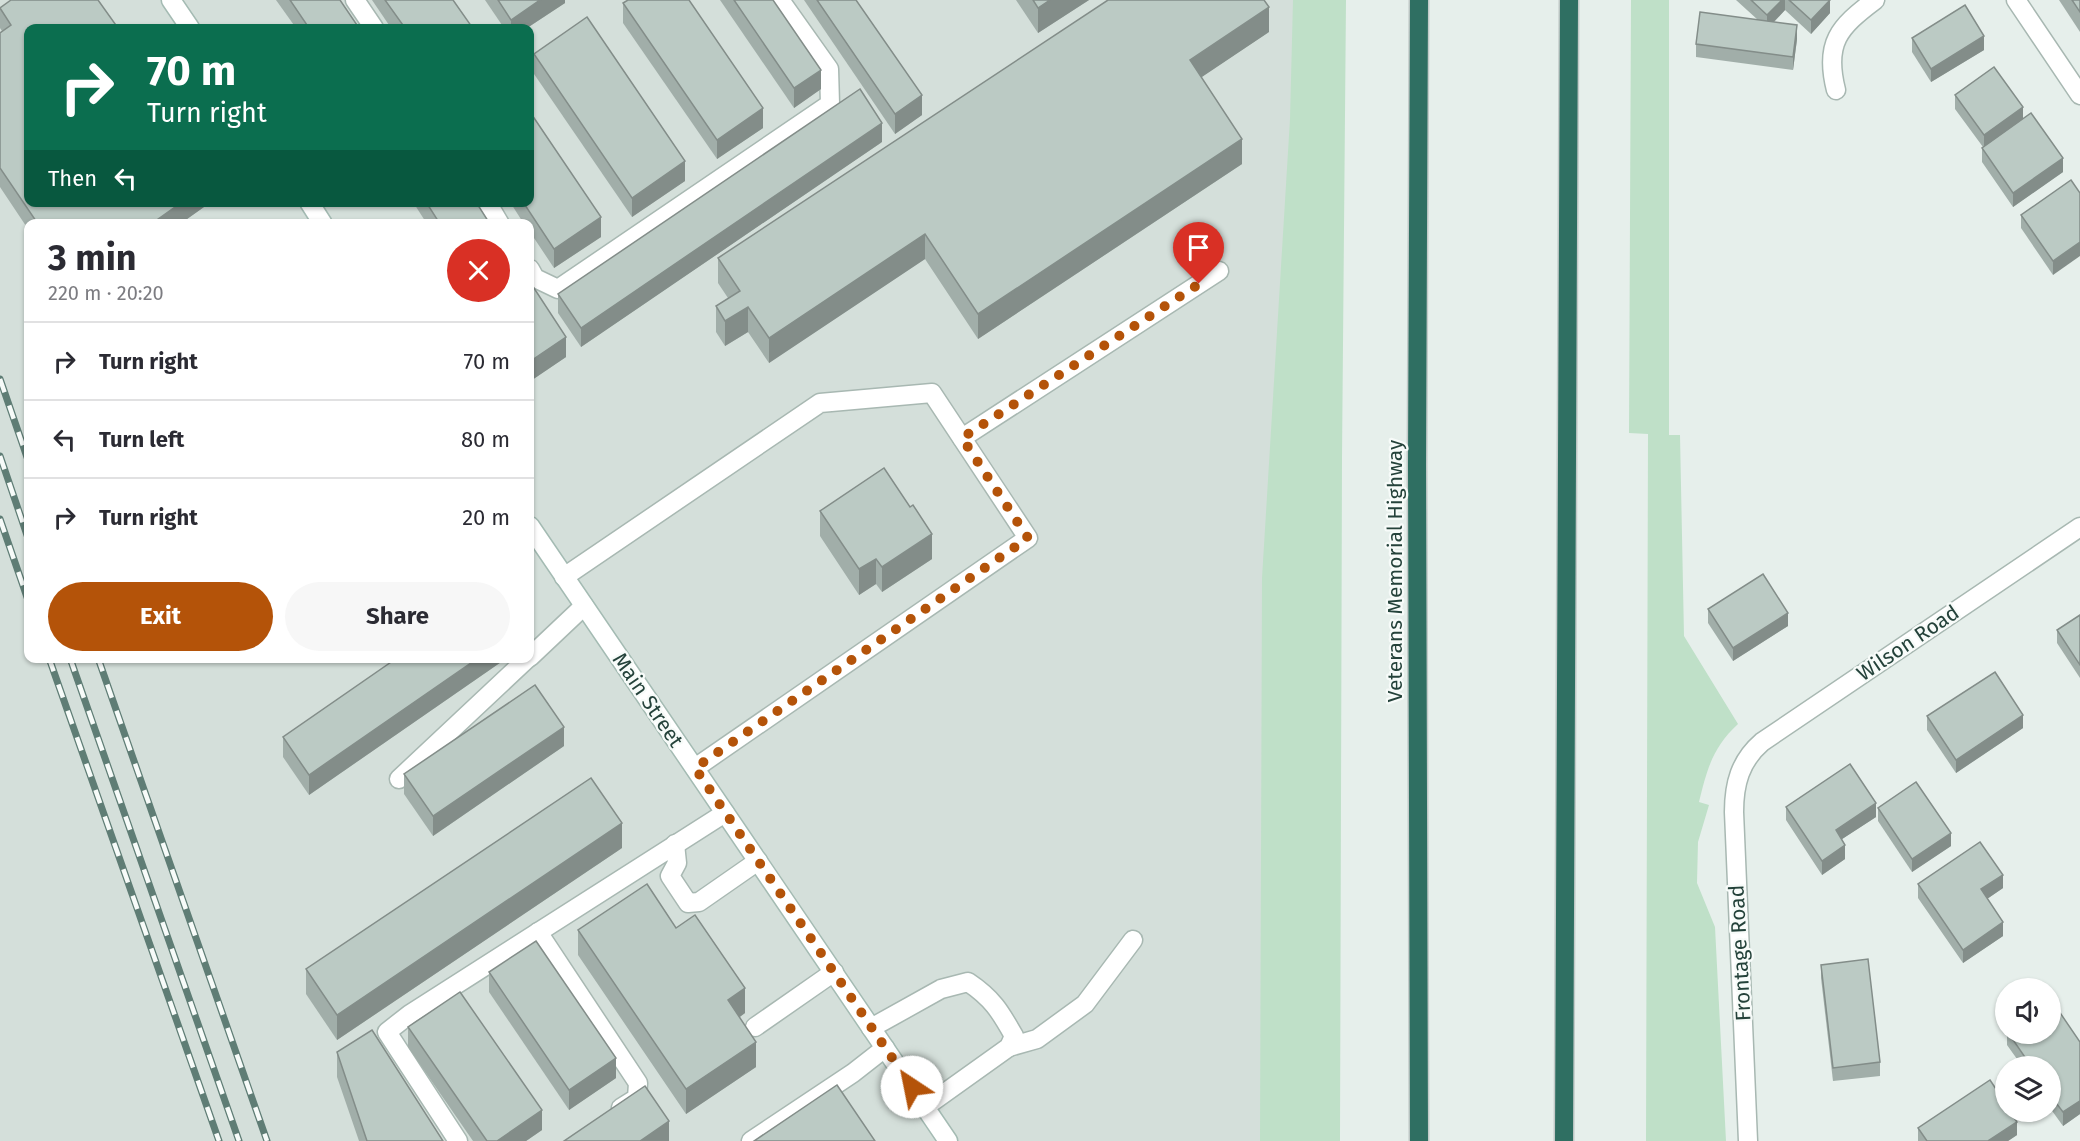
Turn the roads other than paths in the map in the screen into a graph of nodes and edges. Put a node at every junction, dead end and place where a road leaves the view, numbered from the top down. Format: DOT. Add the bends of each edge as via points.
graph roads {
  1 [pos="171,0"];
  2 [pos="355,0"];
  3 [pos="780,0"];
  4 [pos="1419,0"];
  5 [pos="1569,0"];
  6 [pos="1875,0"];
  7 [pos="2016,0"];
  8 [pos="187,24"];
  9 [pos="371,24"];
  10 [pos="1836,90"];
  11 [pos="2080,95"];
  12 [pos="1219,271"];
  13 [pos="534,276"];
  14 [pos="962,438"];
  15 [pos="2080,527"];
  16 [pos="534,532"];
  17 [pos="564,577"];
  18 [pos="584,606"];
  19 [pos="534,653"];
  20 [pos="524,663"];
  21 [pos="1743,766"];
  22 [pos="695,768"];
  23 [pos="399,779"];
  24 [pos="725,813"];
  25 [pos="675,844"];
  26 [pos="758,861"];
  27 [pos="538,932"];
  28 [pos="1132,940"];
  29 [pos="834,972"];
  30 [pos="755,1027"];
  31 [pos="871,1028"];
  32 [pos="1009,1047"];
  33 [pos="885,1048"];
  34 [pos="925,1107"];
  35 [pos="609,1116"];
  36 [pos="458,1141"];
  37 [pos="751,1141"];
  38 [pos="948,1141"];
  39 [pos="1419,1141"];
  40 [pos="1564,1141"];
  41 [pos="1748,1141"];
  1 -- 8 [label="street"];
  2 -- 9 [label="street"];
  3 -- 13 [label="street" via="829,69 830,104 558,289"];
  4 -- 39 [label="highway, Veterans Memorial Highway"];
  5 -- 40 [label="highway"];
  6 -- 10 [label="street" via="1841,31 1832,50"];
  7 -- 11 [label="street"];
  12 -- 14 [label="street"];
  14 -- 17 [label="street" via="932,393 820,403"];
  14 -- 22 [label="street" via="1028,538"];
  15 -- 21 [label="street, Wilson Road" via="1762,742"];
  16 -- 17 [label="street, Main Street"];
  17 -- 18 [label="street, Main Street"];
  18 -- 19 [label="street"];
  18 -- 22 [label="street, Main Street"];
  20 -- 23 [label="street"];
  21 -- 41 [label="street, Frontage Road" via="1737,780 1734,813"];
  22 -- 24 [label="street, Main Street"];
  24 -- 25 [label="street"];
  24 -- 26 [label="street, Main Street"];
  25 -- 26 [label="street" via="677,863 670,876 688,903 699,902"];
  25 -- 27 [label="street"];
  26 -- 29 [label="street, Main Street"];
  27 -- 35 [label="street" via="638,1083 637,1098"];
  27 -- 36 [label="street" via="387,1032"];
  28 -- 32 [label="street" via="1085,1004 1037,1039"];
  29 -- 30 [label="street"];
  29 -- 31 [label="street, Main Street"];
  31 -- 32 [label="street" via="941,989 968,982 987,994 1006,1020 1014,1036"];
  31 -- 33 [label="street, Main Street"];
  32 -- 34 [label="street"];
  33 -- 34 [label="street, Main Street"];
  33 -- 37 [label="street"];
  34 -- 38 [label="street, Main Street"];
}
